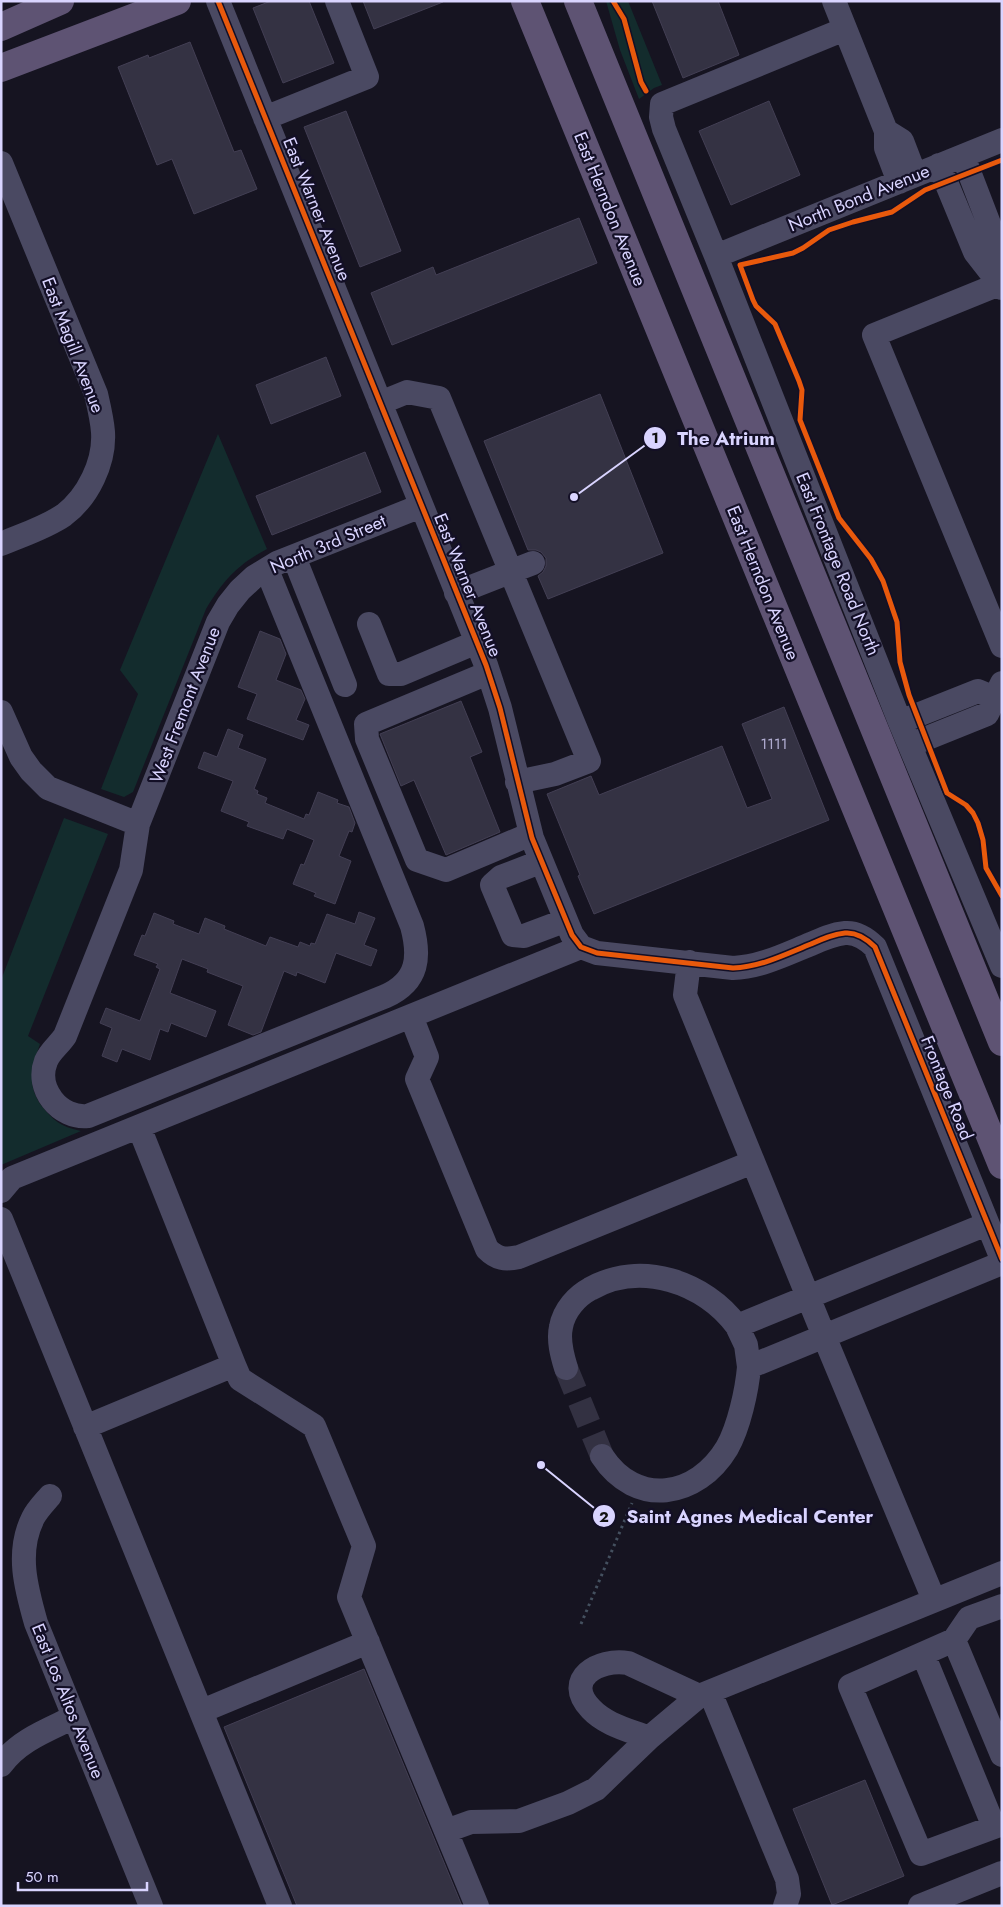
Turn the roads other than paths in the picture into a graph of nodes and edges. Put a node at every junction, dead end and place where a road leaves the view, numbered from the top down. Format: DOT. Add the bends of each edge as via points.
graph roads {
  1 [pos="178,1"];
  2 [pos="218,1"];
  3 [pos="337,1"];
  4 [pos="525,1"];
  5 [pos="578,1"];
  6 [pos="834,1"];
  7 [pos="46,4"];
  8 [pos="1,26"];
  9 [pos="845,29"];
  10 [pos="1,68"];
  11 [pos="266,118"];
  12 [pos="1002,140"];
  13 [pos="963,156"];
  14 [pos="1,163"];
  15 [pos="939,165"];
  16 [pos="907,178"];
  17 [pos="716,256"];
  18 [pos="1001,285"];
  19 [pos="380,403"];
  20 [pos="421,506"];
  21 [pos="1,544"];
  22 [pos="294,557"];
  23 [pos="533,563"];
  24 [pos="267,570"];
  25 [pos="510,572"];
  26 [pos="240,590"];
  27 [pos="456,593"];
  28 [pos="368,624"];
  29 [pos="477,642"];
  30 [pos="1002,646"];
  31 [pos="488,673"];
  32 [pos="346,684"];
  33 [pos="1000,694"];
  34 [pos="1,712"];
  35 [pos="900,722"];
  36 [pos="910,745"];
  37 [pos="517,782"];
  38 [pos="138,824"];
  39 [pos="530,834"];
  40 [pos="540,862"];
  41 [pos="564,920"];
  42 [pos="581,947"];
  43 [pos="689,962"];
  44 [pos="1002,966"];
  45 [pos="411,1016"];
  46 [pos="1002,1042"];
  47 [pos="139,1127"];
  48 [pos="753,1162"];
  49 [pos="1002,1166"];
  50 [pos="1,1191"];
  51 [pos="1,1219"];
  52 [pos="987,1224"];
  53 [pos="1002,1259"];
  54 [pos="1002,1263"];
  55 [pos="807,1296"];
  56 [pos="737,1326"];
  57 [pos="824,1336"];
  58 [pos="234,1365"];
  59 [pos="749,1367"];
  60 [pos="566,1368"];
  61 [pos="85,1427"];
  62 [pos="602,1456"];
  63 [pos="50,1496"];
  64 [pos="1002,1572"];
  65 [pos="934,1600"];
  66 [pos="1002,1606"];
  67 [pos="954,1640"];
  68 [pos="368,1642"];
  69 [pos="922,1654"];
  70 [pos="705,1694"];
  71 [pos="202,1711"];
  72 [pos="74,1717"];
  73 [pos="649,1738"];
  74 [pos="1002,1755"];
  75 [pos="1,1765"];
  76 [pos="998,1826"];
  77 [pos="446,1831"];
  78 [pos="1002,1873"];
  79 [pos="151,1906"];
  80 [pos="280,1906"];
  81 [pos="477,1906"];
  82 [pos="785,1906"];
  83 [pos="920,1906"];
  1 -- 10 [label="main road"];
  2 -- 11 [label="street, East Warner Avenue"];
  3 -- 11 [label="street" via="367,77"];
  4 -- 49 [label="main road, East Herndon Avenue"];
  5 -- 46 [label="main road"];
  6 -- 9 [label="street"];
  7 -- 8 [label="main road"];
  9 -- 16 [label="street" via="886,131 886,148"];
  9 -- 17 [label="street, East Frontage Road North" via="662,104 664,129"];
  11 -- 19 [label="street, East Warner Avenue"];
  12 -- 13 [label="street, North Bond Avenue"];
  13 -- 15 [label="street, North Bond Avenue"];
  13 -- 18 [label="street" via="996,242"];
  14 -- 21 [label="street, East Magill Avenue" via="96,394 103,434 95,470 88,488 75,506 44,526"];
  15 -- 16 [label="street, North Bond Avenue"];
  15 -- 18 [label="street" via="975,252"];
  16 -- 17 [label="street, North Bond Avenue"];
  17 -- 35 [label="street, East Frontage Road North"];
  18 -- 30 [label="street" via="874,335"];
  19 -- 20 [label="street, East Warner Avenue"];
  19 -- 25 [label="street" via="407,392 439,398"];
  20 -- 22 [label="street, North 3rd Street"];
  20 -- 27 [label="street, East Warner Avenue"];
  22 -- 24 [label="street, North 3rd Street"];
  22 -- 32 [label="street"];
  23 -- 25 [label="street"];
  24 -- 26 [label="street, North 3rd Street"];
  24 -- 38 [label="street, West Fremont Avenue" via="412,926 417,945 413,972 404,985 386,996 88,1116 78,1117 62,1110 50,1098 44,1082 46,1063 65,1036 131,870"];
  25 -- 27 [label="street"];
  25 -- 37 [label="street" via="589,761 556,774"];
  26 -- 38 [label="street, West Fremont Avenue" via="218,622"];
  27 -- 29 [label="street, East Warner Avenue"];
  28 -- 29 [label="street" via="389,674 401,674"];
  29 -- 31 [label="street, East Warner Avenue"];
  31 -- 37 [label="street, East Warner Avenue" via="500,708"];
  31 -- 39 [label="street" via="366,724 368,739 418,860 446,870"];
  33 -- 35 [label="street" via="978,691"];
  33 -- 36 [label="street" via="986,714"];
  34 -- 38 [label="street" via="21,757 48,788"];
  35 -- 36 [label="street, East Frontage Road North"];
  36 -- 44 [label="street, East Frontage Road North"];
  37 -- 39 [label="street, East Warner Avenue"];
  39 -- 40 [label="street, East Warner Avenue"];
  40 -- 41 [label="street, East Warner Avenue"];
  40 -- 41 [label="street" via="501,877 492,885 513,935 524,936"];
  41 -- 42 [label="street, East Warner Avenue"];
  42 -- 43 [label="street" via="598,953"];
  42 -- 45 [label="street"];
  43 -- 48 [label="street" via="685,995"];
  43 -- 52 [label="street, Frontage Road" via="745,967 845,933 868,939 875,947"];
  45 -- 47 [label="street"];
  45 -- 48 [label="street" via="427,1057 417,1080 487,1248 494,1257 519,1257 533,1252"];
  47 -- 50 [label="street" via="12,1178"];
  47 -- 58 [label="street"];
  48 -- 55 [label="street"];
  51 -- 61 [label="street"];
  52 -- 53 [label="street, Frontage Road"];
  52 -- 55 [label="street"];
  54 -- 57 [label="street"];
  55 -- 56 [label="street"];
  55 -- 57 [label="street"];
  56 -- 59 [label="street" via="746,1345"];
  56 -- 60 [label="street" via="708,1296 680,1284 642,1276 613,1279 582,1294 564,1316 560,1334"];
  57 -- 59 [label="street"];
  57 -- 65 [label="street"];
  58 -- 61 [label="street"];
  58 -- 68 [label="street" via="240,1379 314,1426 364,1546 349,1598"];
  59 -- 62 [label="street" via="748,1387 731,1440 717,1460 694,1481 671,1490 645,1490 618,1476"];
  61 -- 71 [label="street"];
  63 -- 72 [label="street, East Los Altos Avenue" via="34,1516 26,1535 23,1562 36,1623"];
  64 -- 65 [label="street"];
  65 -- 70 [label="street"];
  66 -- 67 [label="street" via="968,1618"];
  67 -- 69 [label="street"];
  67 -- 74 [label="street"];
  68 -- 71 [label="street"];
  68 -- 77 [label="street"];
  69 -- 76 [label="street"];
  69 -- 76 [label="street" via="850,1686 921,1854"];
  70 -- 73 [label="street"];
  70 -- 73 [label="street" via="617,1661 595,1668 585,1676 580,1689 589,1708 606,1722"];
  70 -- 82 [label="street" via="787,1879 789,1894"];
  71 -- 80 [label="street"];
  72 -- 75 [label="street" via="29,1739"];
  72 -- 79 [label="street, East Los Altos Avenue"];
  73 -- 77 [label="street" via="596,1789 568,1803 519,1821 471,1822"];
  77 -- 81 [label="street"];
  78 -- 83 [label="street"];
}
